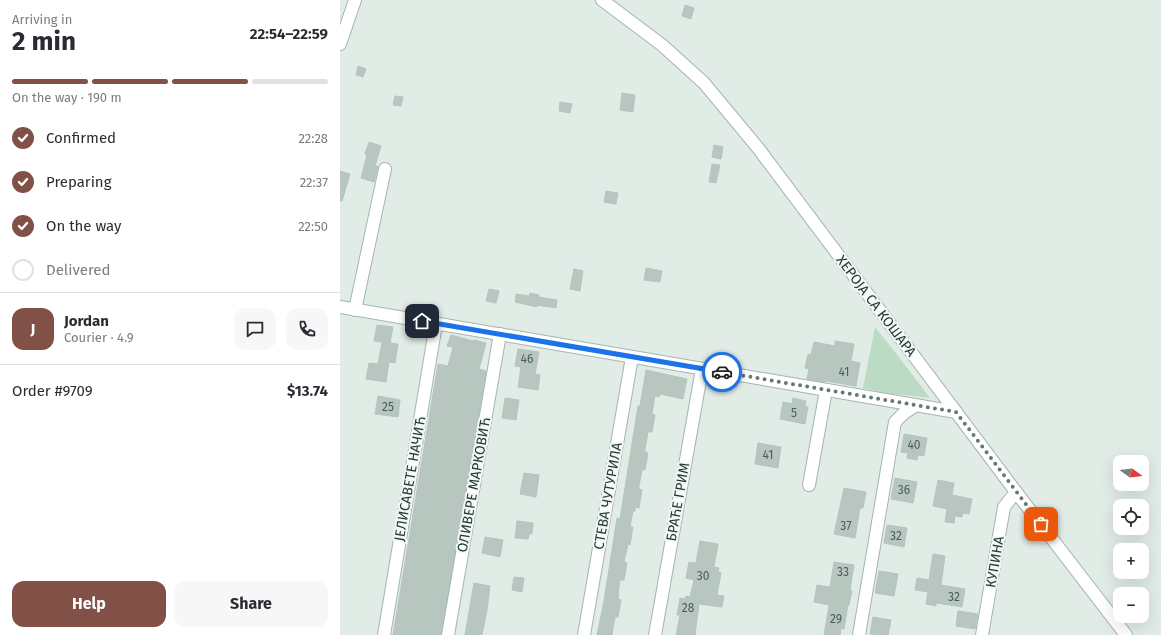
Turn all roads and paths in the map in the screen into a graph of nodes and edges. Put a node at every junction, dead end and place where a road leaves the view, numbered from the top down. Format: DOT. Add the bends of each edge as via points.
graph roads {
  1 [pos="355,0"];
  2 [pos="602,0"];
  3 [pos="340,44"];
  4 [pos="385,169"];
  5 [pos="340,307"];
  6 [pos="355,310"];
  7 [pos="436,324"];
  8 [pos="500,334"];
  9 [pos="632,357"];
  10 [pos="702,369"];
  11 [pos="826,390"];
  12 [pos="915,406"];
  13 [pos="956,412"];
  14 [pos="809,485"];
  15 [pos="1016,492"];
  16 [pos="384,635"];
  17 [pos="448,635"];
  18 [pos="584,635"];
  19 [pos="655,635"];
  20 [pos="859,635"];
  21 [pos="982,635"];
  22 [pos="1126,635"];
  1 -- 3 [label="street"];
  2 -- 13 [label="street, ХЕРОЈА СА КОШАРА" via="662,45 704,82 758,148"];
  4 -- 6 [label="street"];
  5 -- 6 [label="street"];
  6 -- 7 [label="street"];
  7 -- 8 [label="street"];
  7 -- 16 [label="street, ЈЕЛИСАВЕТЕ НАЧИЋ"];
  8 -- 9 [label="street"];
  8 -- 17 [label="street, ОЛИВЕРЕ МАРКОВИЋ"];
  9 -- 10 [label="street"];
  9 -- 18 [label="street, СТЕВА ЧУТУРИЛА"];
  10 -- 11 [label="street"];
  10 -- 19 [label="street, БРАЋЕ ГРИМ"];
  11 -- 12 [label="street"];
  11 -- 14 [label="street"];
  12 -- 13 [label="street"];
  12 -- 20 [label="street" via="896,422"];
  13 -- 15 [label="street, ХЕРОЈА СА КОШАРА"];
  15 -- 21 [label="street, КУПИНА" via="1004,507"];
  15 -- 22 [label="street, ХЕРОЈА СА КОШАРА"];
}
